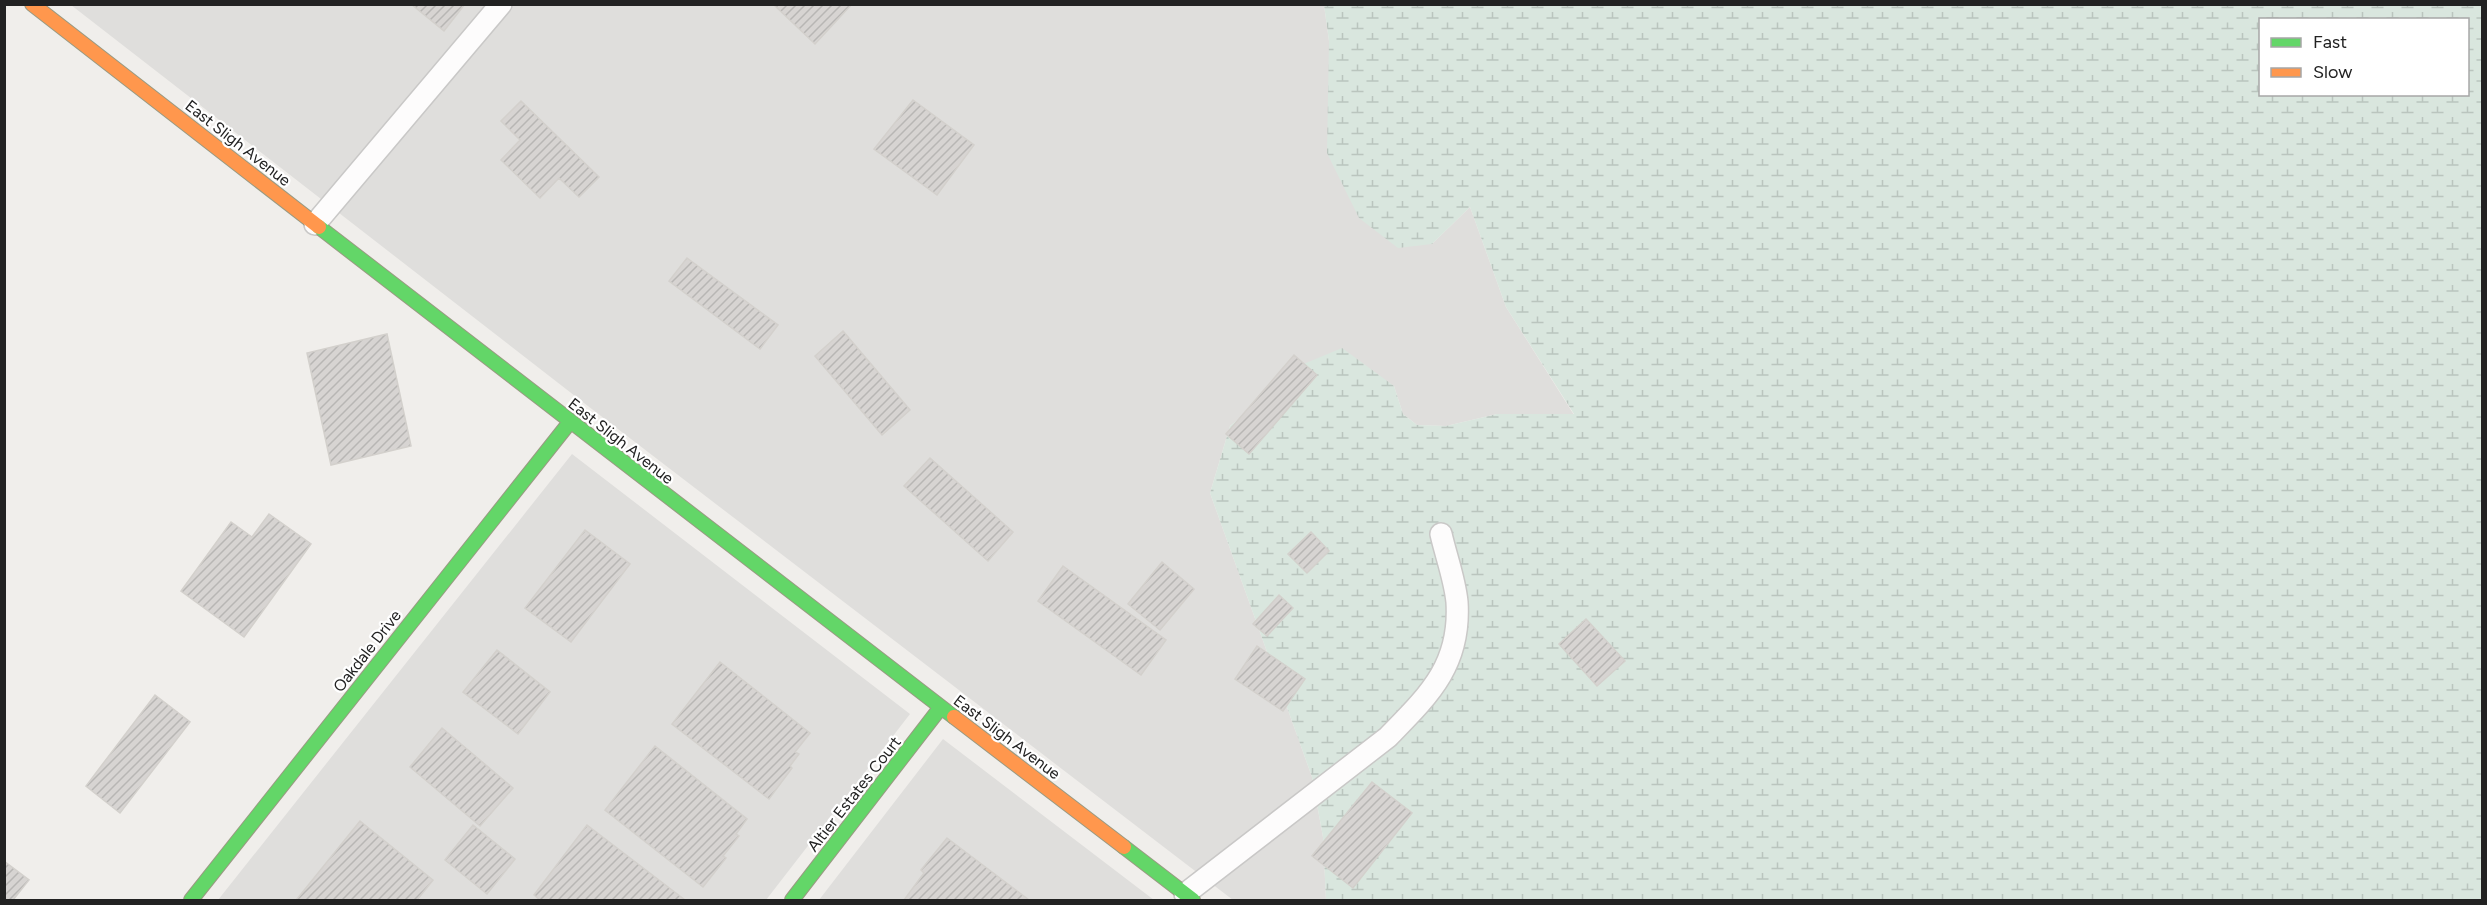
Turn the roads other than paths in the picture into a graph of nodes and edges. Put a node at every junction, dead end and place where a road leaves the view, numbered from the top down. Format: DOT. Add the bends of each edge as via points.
graph roads {
  1 [pos="32,4"];
  2 [pos="501,4"];
  3 [pos="315,224"];
  4 [pos="570,422"];
  5 [pos="1440,534"];
  6 [pos="941,707"];
  7 [pos="1189,897"];
  8 [pos="191,900"];
  9 [pos="792,900"];
  1 -- 3 [label="street, East Sligh Avenue"];
  2 -- 3 [label="lane"];
  3 -- 4 [label="street, East Sligh Avenue"];
  4 -- 6 [label="street, East Sligh Avenue"];
  4 -- 8 [label="street, Oakdale Drive"];
  5 -- 7 [label="lane" via="1457,600 1456,640 1441,676 1388,737"];
  6 -- 7 [label="street, East Sligh Avenue"];
  6 -- 9 [label="street, Altier Estates Court"];
}
